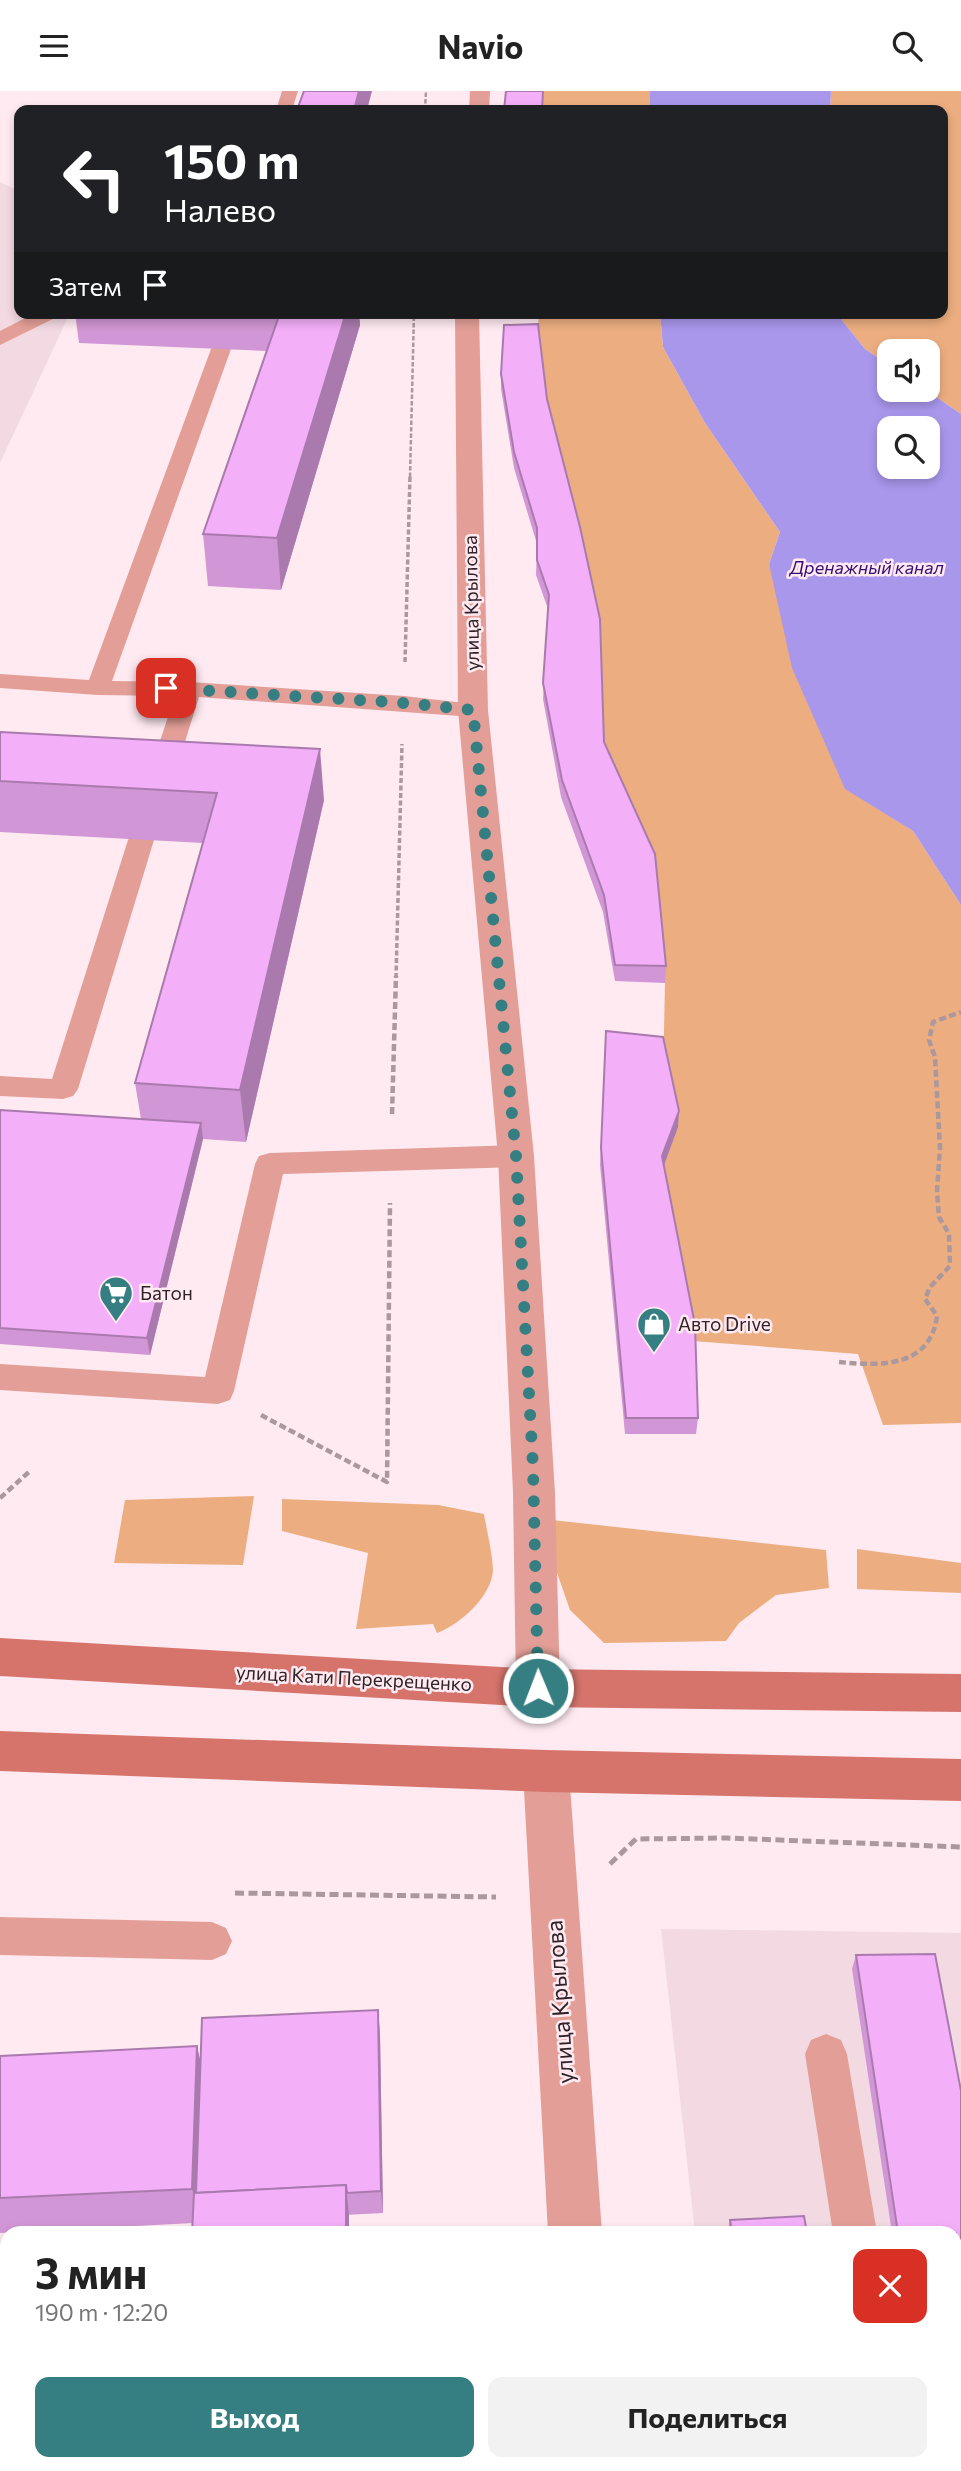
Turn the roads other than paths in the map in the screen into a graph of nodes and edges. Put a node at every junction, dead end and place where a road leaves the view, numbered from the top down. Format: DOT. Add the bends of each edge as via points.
graph roads {
  1 [pos="38,319"];
  2 [pos="467,319"];
  3 [pos="0,339"];
  4 [pos="221,349"];
  5 [pos="0,681"];
  6 [pos="98,688"];
  7 [pos="189,689"];
  8 [pos="473,710"];
  9 [pos="156,791"];
  10 [pos="141,840"];
  11 [pos="0,1086"];
  12 [pos="516,1156"];
  13 [pos="0,1377"];
  14 [pos="0,1657"];
  15 [pos="538,1688"];
  16 [pos="961,1693"];
  17 [pos="0,1751"];
  18 [pos="546,1771"];
  19 [pos="961,1780"];
  20 [pos="0,1936"];
  21 [pos="212,1941"];
  22 [pos="826,2054"];
  23 [pos="575,2226"];
  24 [pos="854,2226"];
  1 -- 3 [label="lane"];
  2 -- 8 [label="street, улица Крылова"];
  4 -- 6 [label="lane"];
  5 -- 6 [label="lane"];
  6 -- 7 [label="lane"];
  7 -- 8 [label="lane"];
  7 -- 9 [label="lane"];
  8 -- 12 [label="street, улица Крылова"];
  10 -- 11 [label="lane" via="63,1089"];
  12 -- 13 [label="lane" via="270,1164 218,1391"];
  12 -- 15 [label="street, улица Крылова" via="532,1455"];
  14 -- 15 [label="street, улица Кати Перекрещенко"];
  15 -- 16 [label="street, улица Кати Перекрещенко"];
  17 -- 18 [label="street"];
  18 -- 19 [label="street"];
  18 -- 23 [label="street, улица Крылова"];
  20 -- 21 [label="lane"];
  22 -- 24 [label="lane"];
}
